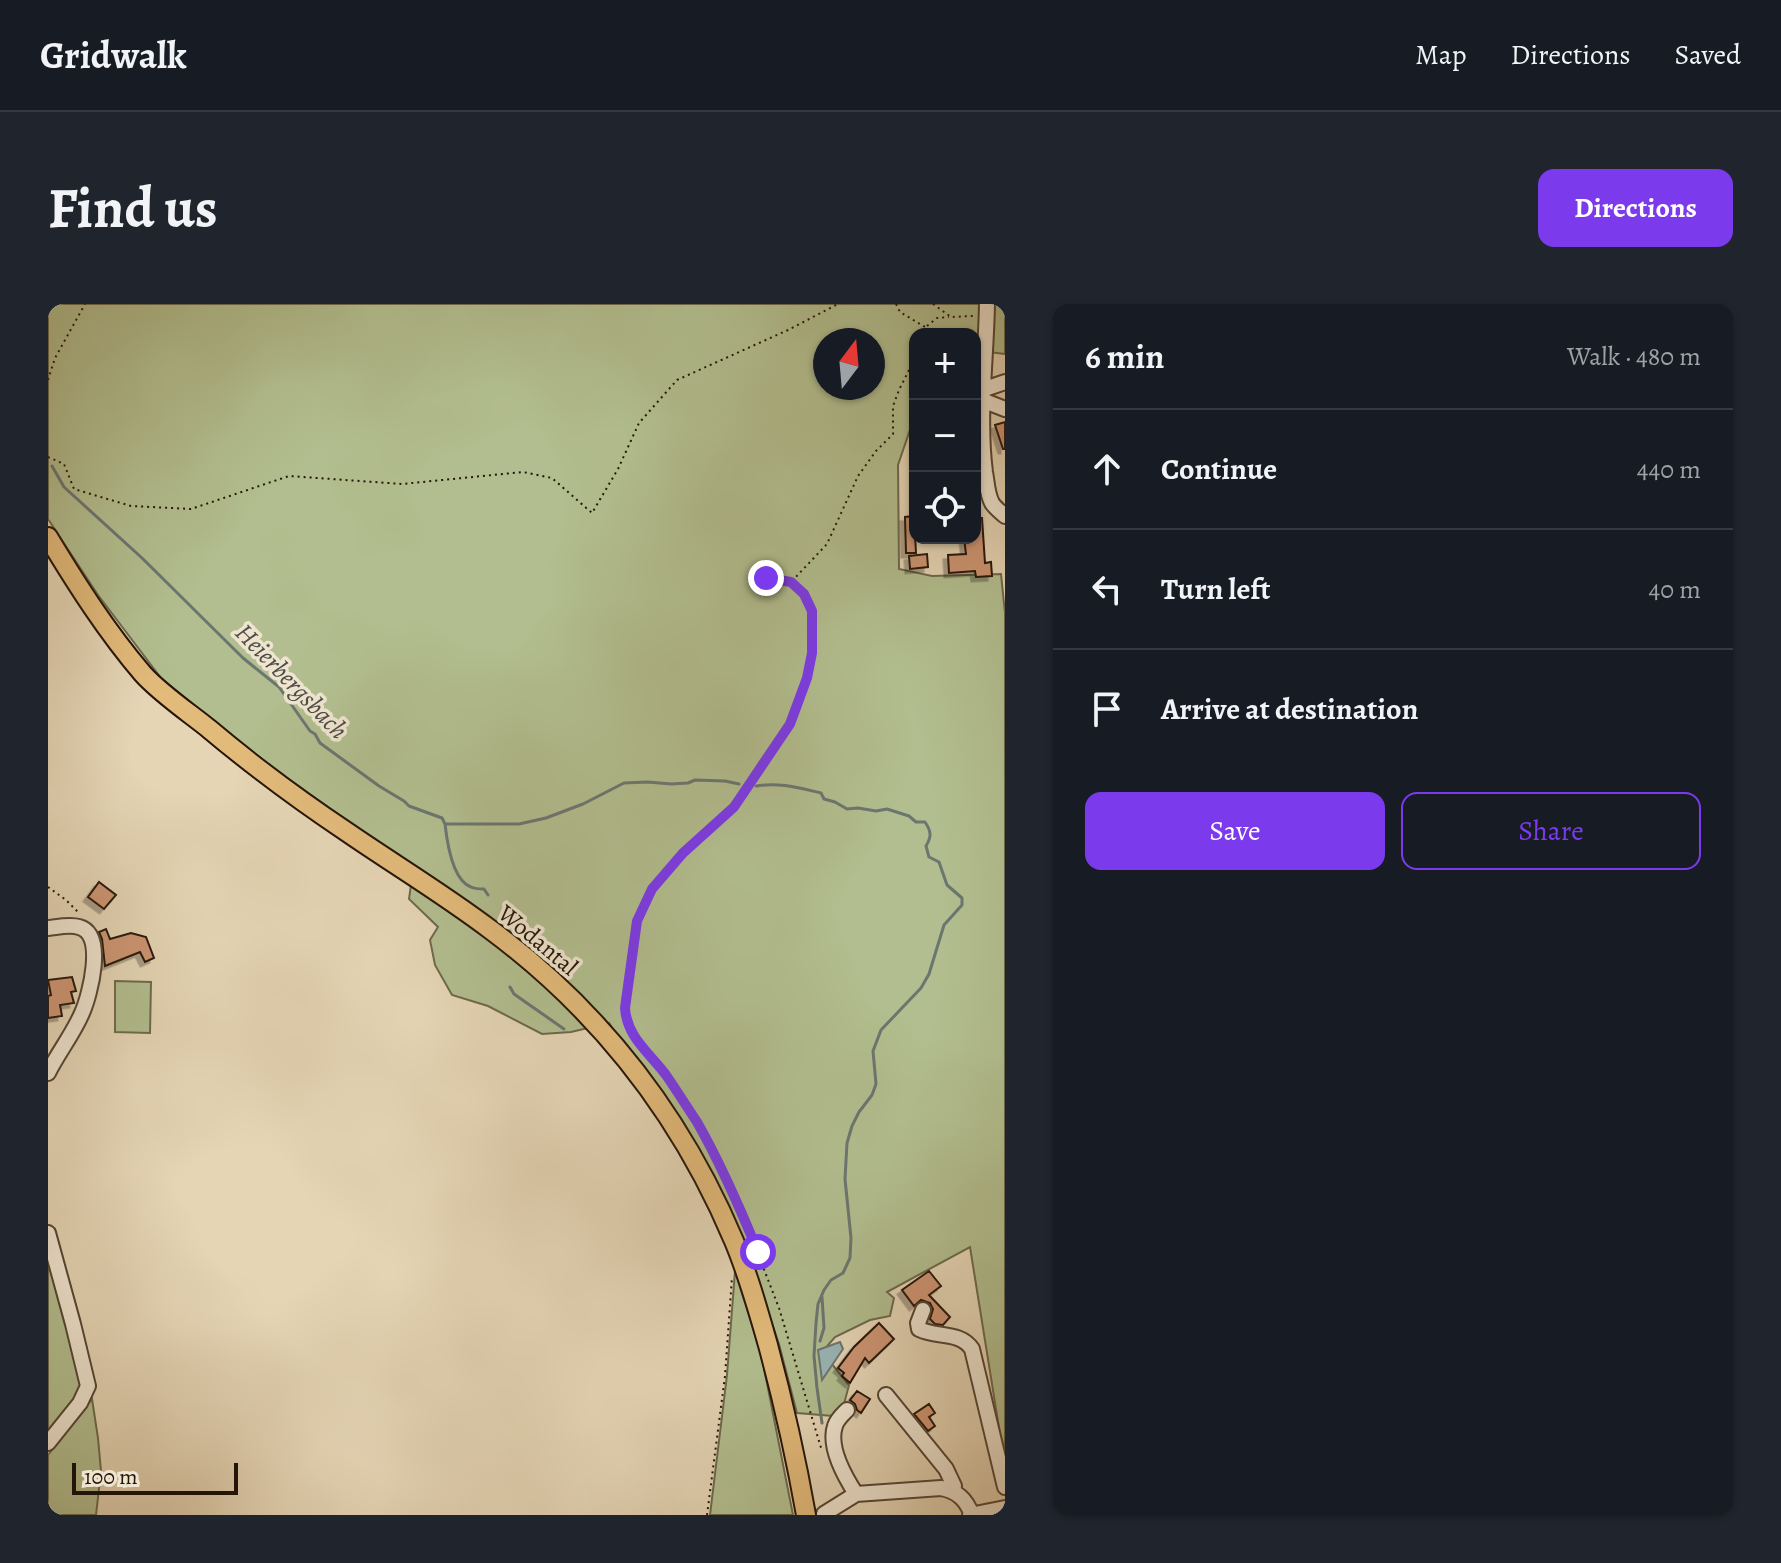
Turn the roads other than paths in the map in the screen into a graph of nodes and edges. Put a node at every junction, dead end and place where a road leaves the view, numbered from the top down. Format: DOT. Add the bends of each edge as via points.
graph roads {
  1 [pos="986,310"];
  2 [pos="1005,382"];
  3 [pos="982,395"];
  4 [pos="1005,409"];
  5 [pos="1005,516"];
  6 [pos="48,537"];
  7 [pos="48,928"];
  8 [pos="48,1073"];
  9 [pos="48,1233"];
  10 [pos="923,1310"];
  11 [pos="886,1395"];
  12 [pos="847,1410"];
  13 [pos="48,1443"];
  14 [pos="1005,1487"];
  15 [pos="953,1490"];
  16 [pos="856,1494"];
  17 [pos="1005,1508"];
  18 [pos="815,1514"];
  19 [pos="971,1515"];
  1 -- 3 [label="street"];
  2 -- 3 [label="street"];
  3 -- 4 [label="street"];
  3 -- 5 [label="street" via="988,494"];
  6 -- 18 [label="main road, Wodantal" via="83,596 145,676 242,756 541,970 642,1076 702,1172 736,1244"];
  7 -- 8 [label="street" via="87,931 94,954 81,1014"];
  9 -- 13 [label="street" via="88,1386"];
  10 -- 14 [label="street" via="919,1329 963,1339 972,1349"];
  11 -- 15 [label="street" via="946,1469"];
  12 -- 16 [label="street" via="834,1427 834,1437 842,1472"];
  15 -- 16 [label="street"];
  15 -- 19 [label="street"];
  16 -- 18 [label="street"];
  17 -- 19 [label="street"];
}
